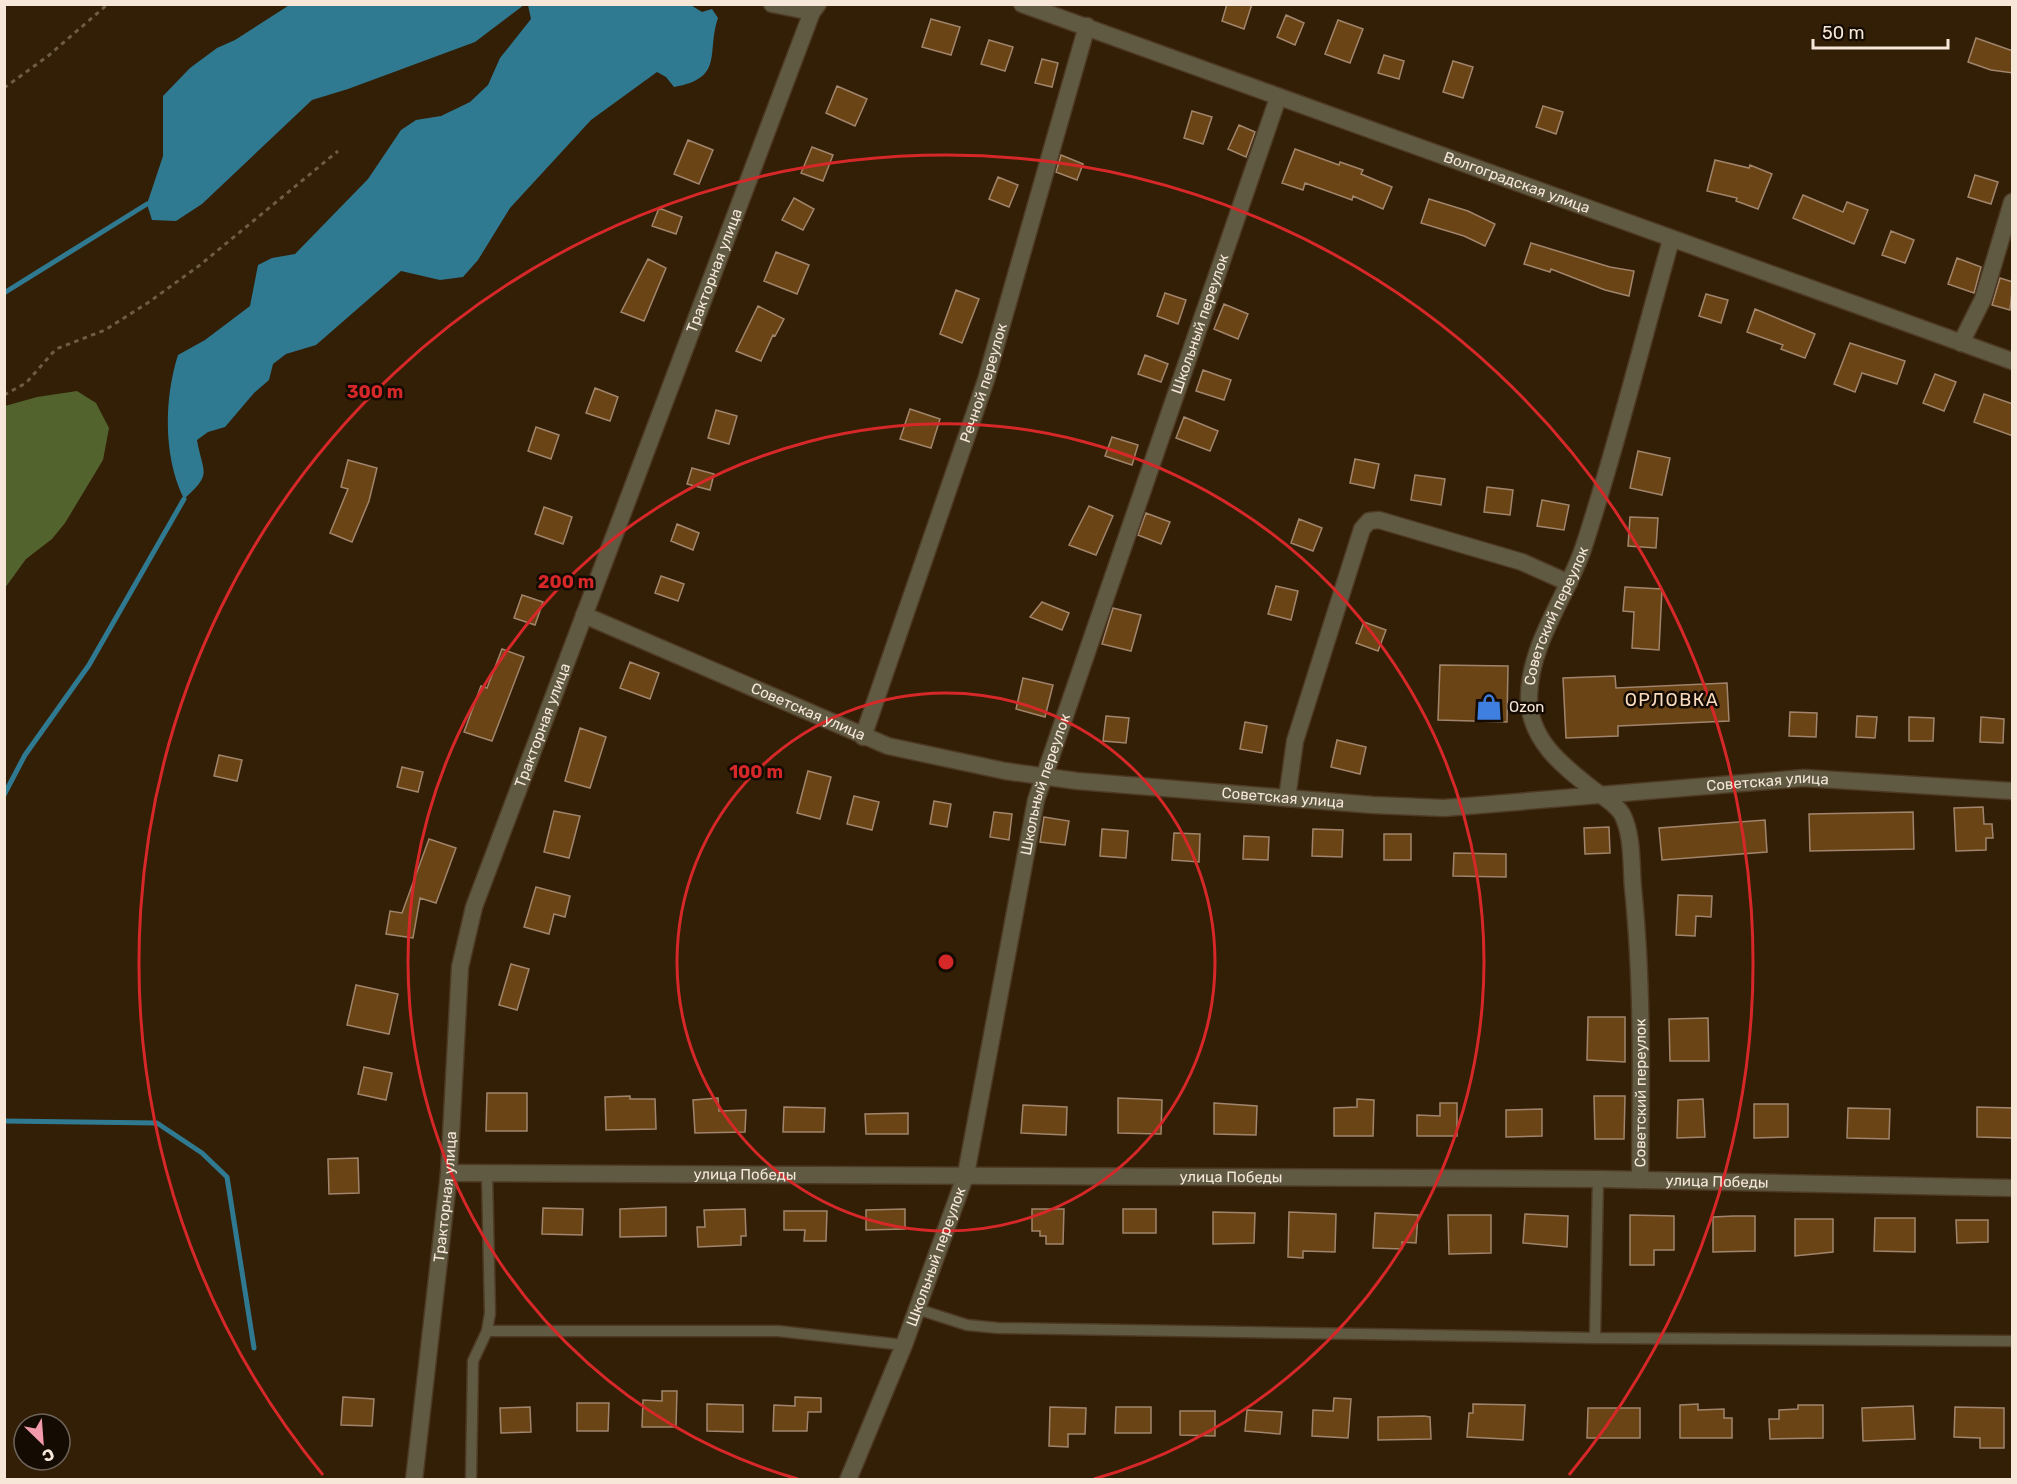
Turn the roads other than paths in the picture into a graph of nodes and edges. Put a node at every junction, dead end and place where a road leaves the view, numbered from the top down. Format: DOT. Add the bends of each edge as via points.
graph roads {
  1 [pos="772,4"];
  2 [pos="1022,4"];
  3 [pos="815,8"];
  4 [pos="1087,26"];
  5 [pos="1278,98"];
  6 [pos="2013,202"];
  7 [pos="1671,240"];
  8 [pos="1961,343"];
  9 [pos="2013,362"];
  10 [pos="1569,583"];
  11 [pos="584,615"];
  12 [pos="863,737"];
  13 [pos="1044,777"];
  14 [pos="2013,791"];
  15 [pos="1601,795"];
  16 [pos="1287,798"];
  17 [pos="449,1173"];
  18 [pos="487,1173"];
  19 [pos="966,1174"];
  20 [pos="1598,1179"];
  21 [pos="1641,1180"];
  22 [pos="2013,1188"];
  23 [pos="917,1309"];
  24 [pos="487,1331"];
  25 [pos="1595,1338"];
  26 [pos="2013,1341"];
  27 [pos="904,1345"];
  28 [pos="414,1479"];
  29 [pos="471,1479"];
  30 [pos="848,1479"];
  1 -- 3 [label="street"];
  2 -- 4 [label="street, Волгоградская улица"];
  3 -- 11 [label="street, Тракторная улица"];
  4 -- 5 [label="street, Волгоградская улица"];
  4 -- 12 [label="street, Речной переулок" via="986,380"];
  5 -- 7 [label="street, Волгоградская улица"];
  5 -- 13 [label="street, Школьный переулок"];
  6 -- 8 [label="street" via="1983,300"];
  7 -- 8 [label="street, Волгоградская улица"];
  7 -- 10 [label="street, Советский переулок" via="1584,548"];
  8 -- 9 [label="street, Волгоградская улица"];
  10 -- 15 [label="street, Советский переулок" via="1552,615 1533,672 1530,711 1542,743"];
  10 -- 16 [label="street" via="1522,561 1379,520 1369,521 1362,529 1295,741"];
  11 -- 12 [label="street, Советская улица"];
  11 -- 17 [label="street, Тракторная улица" via="466,937 460,967"];
  12 -- 13 [label="street, Советская улица" via="920,753"];
  13 -- 16 [label="street, Советская улица"];
  13 -- 19 [label="street, Школьный переулок" via="1030,820"];
  14 -- 15 [label="street, Советская улица" via="1804,778"];
  15 -- 16 [label="street, Советская улица" via="1444,808"];
  15 -- 21 [label="street, Советский переулок" via="1621,813 1629,841 1641,994"];
  17 -- 18 [label="street, улица Победы"];
  17 -- 28 [label="street, Тракторная улица"];
  18 -- 19 [label="street, улица Победы"];
  18 -- 24 [label="lane"];
  19 -- 20 [label="street, улица Победы"];
  19 -- 23 [label="street, Школьный переулок"];
  20 -- 21 [label="street, улица Победы"];
  20 -- 25 [label="lane"];
  21 -- 22 [label="street, улица Победы"];
  23 -- 25 [label="lane" via="967,1325 998,1328"];
  23 -- 27 [label="street, Школьный переулок"];
  24 -- 27 [label="lane" via="778,1331"];
  24 -- 29 [label="lane" via="473,1361"];
  25 -- 26 [label="lane"];
  27 -- 30 [label="street, Школьный переулок"];
}
